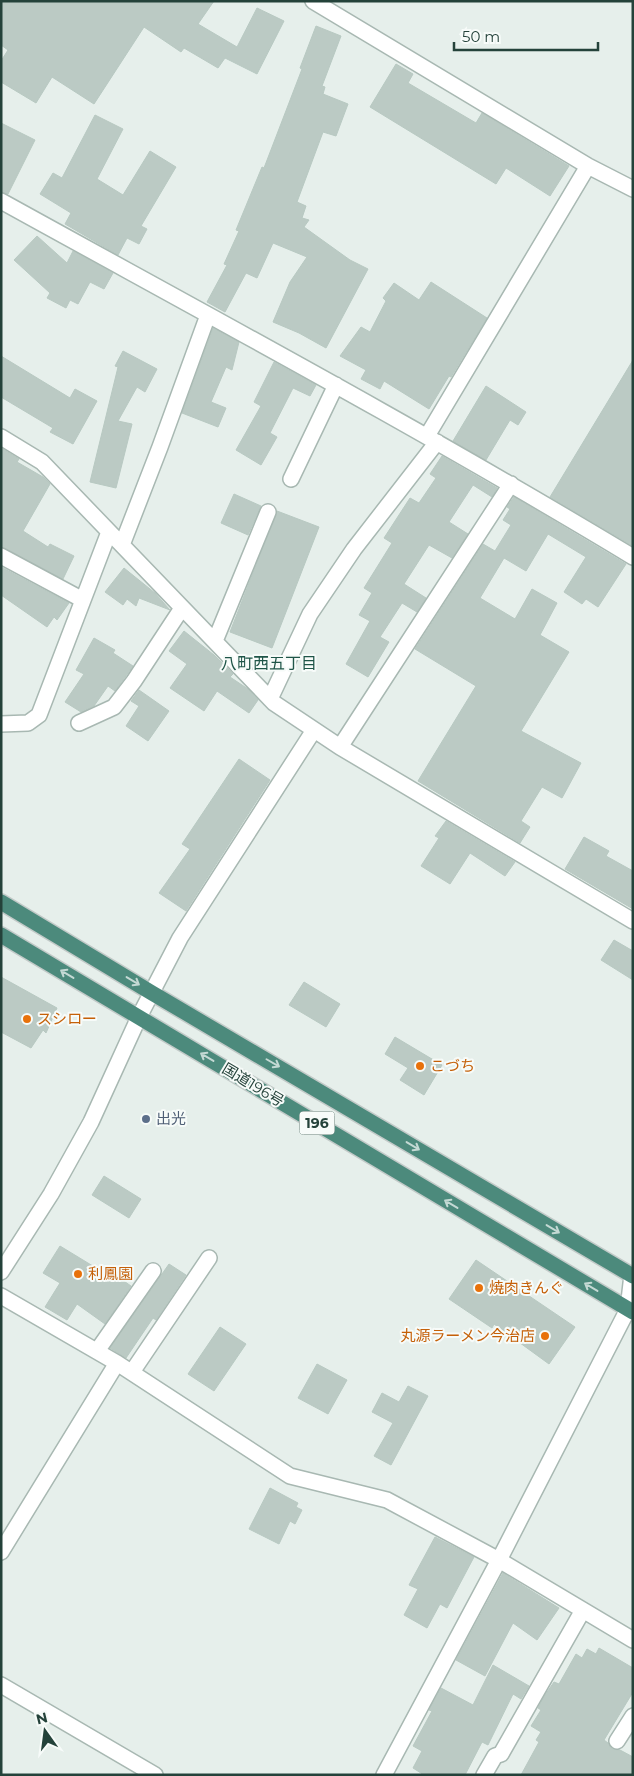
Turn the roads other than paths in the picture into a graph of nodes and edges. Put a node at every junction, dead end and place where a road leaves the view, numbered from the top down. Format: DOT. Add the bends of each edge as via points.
graph roads {
  1 [pos="313,1"];
  2 [pos="588,166"];
  3 [pos="633,189"];
  4 [pos="1,201"];
  5 [pos="208,315"];
  6 [pos="336,386"];
  7 [pos="1,437"];
  8 [pos="432,439"];
  9 [pos="291,479"];
  10 [pos="511,484"];
  11 [pos="268,512"];
  12 [pos="109,532"];
  13 [pos="122,545"];
  14 [pos="1,556"];
  15 [pos="633,556"];
  16 [pos="83,600"];
  17 [pos="182,608"];
  18 [pos="215,641"];
  19 [pos="270,699"];
  20 [pos="79,723"];
  21 [pos="1,724"];
  22 [pos="314,730"];
  23 [pos="340,747"];
  24 [pos="1,902"];
  25 [pos="633,921"];
  26 [pos="1,935"];
  27 [pos="152,993"];
  28 [pos="139,1017"];
  29 [pos="209,1258"];
  30 [pos="153,1271"];
  31 [pos="1,1272"];
  32 [pos="632,1276"];
  33 [pos="1,1296"];
  34 [pos="630,1310"];
  35 [pos="97,1351"];
  36 [pos="118,1362"];
  37 [pos="132,1372"];
  38 [pos="1,1552"];
  39 [pos="499,1560"];
  40 [pos="583,1610"];
  41 [pos="633,1640"];
  42 [pos="1,1684"];
  43 [pos="633,1716"];
  44 [pos="617,1741"];
  45 [pos="155,1775"];
  46 [pos="384,1775"];
  47 [pos="484,1775"];
  1 -- 2 [label="street"];
  2 -- 3 [label="street"];
  2 -- 8 [label="street"];
  4 -- 5 [label="street"];
  5 -- 6 [label="street"];
  5 -- 13 [label="street"];
  6 -- 8 [label="street"];
  6 -- 9 [label="street"];
  7 -- 12 [label="street" via="42,462"];
  8 -- 10 [label="street"];
  8 -- 19 [label="street" via="310,614"];
  10 -- 15 [label="street"];
  10 -- 23 [label="street"];
  11 -- 18 [label="street"];
  12 -- 13 [label="street"];
  12 -- 16 [label="street"];
  13 -- 17 [label="street"];
  14 -- 16 [label="street"];
  16 -- 21 [label="street" via="39,715 28,723"];
  17 -- 18 [label="street"];
  17 -- 20 [label="street" via="114,707"];
  18 -- 19 [label="street"];
  19 -- 22 [label="street"];
  22 -- 23 [label="street"];
  22 -- 27 [label="street" via="180,938"];
  23 -- 25 [label="street"];
  24 -- 27 [label="highway, 国道196号 / 196, one-way"];
  28 -- 26 [label="highway, 国道196号 / 196, one-way"];
  27 -- 28 [label="street"];
  27 -- 32 [label="highway, 国道196号 / 196, one-way"];
  28 -- 31 [label="street" via="91,1122 51,1194"];
  34 -- 28 [label="highway, 国道196号 / 196, one-way"];
  29 -- 37 [label="street"];
  30 -- 35 [label="street"];
  32 -- 34 [label="street"];
  33 -- 35 [label="street"];
  34 -- 39 [label="street"];
  35 -- 36 [label="street"];
  36 -- 37 [label="street"];
  36 -- 38 [label="street"];
  37 -- 39 [label="street" via="290,1476 387,1500"];
  39 -- 40 [label="street"];
  39 -- 46 [label="street"];
  40 -- 41 [label="street"];
  40 -- 47 [label="street" via="502,1754 495,1756"];
  42 -- 45 [label="street"];
  43 -- 44 [label="street"];
}
